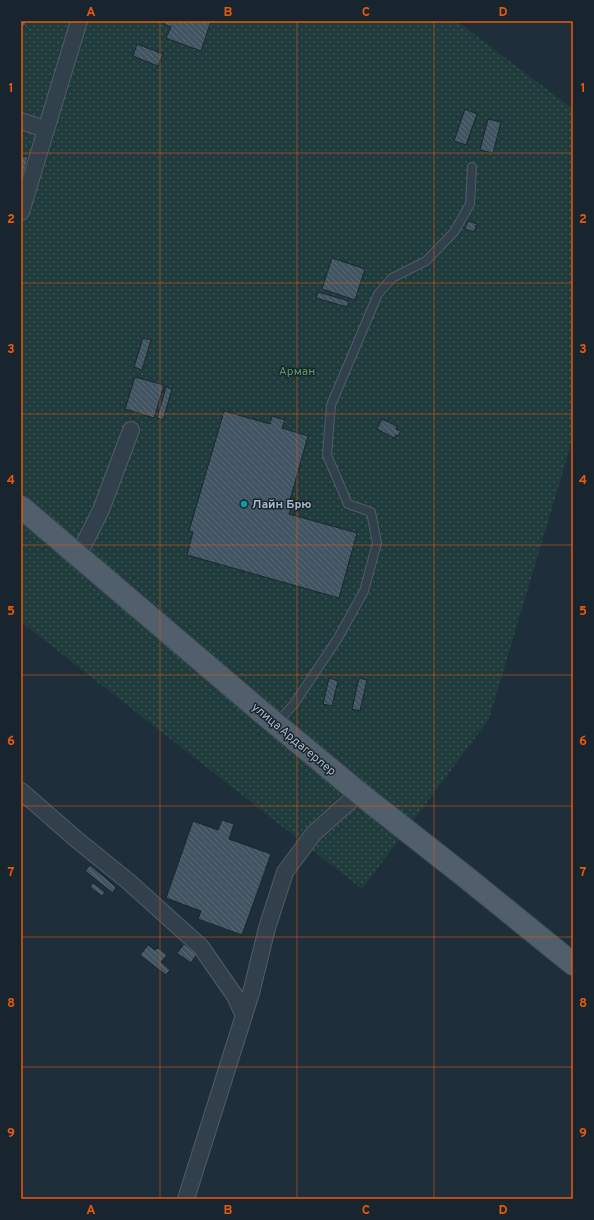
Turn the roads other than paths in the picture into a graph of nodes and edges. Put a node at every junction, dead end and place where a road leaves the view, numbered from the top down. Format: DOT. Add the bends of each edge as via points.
graph roads {
  1 [pos="79,21"];
  2 [pos="21,121"];
  3 [pos="45,129"];
  4 [pos="472,167"];
  5 [pos="21,212"];
  6 [pos="131,430"];
  7 [pos="21,507"];
  8 [pos="78,556"];
  9 [pos="276,724"];
  10 [pos="21,791"];
  11 [pos="358,793"];
  12 [pos="573,964"];
  13 [pos="244,1016"];
  14 [pos="186,1199"];
  1 -- 3 [label="street"];
  2 -- 3 [label="street"];
  3 -- 5 [label="street"];
  4 -- 9 [label="lane" via="470,204 454,232 426,261 392,278 378,294 331,405 327,455 348,504 371,512 377,543 364,591 338,638 294,704"];
  6 -- 8 [label="street" via="101,510"];
  7 -- 8 [label="main road, улица Ардагерлер"];
  8 -- 9 [label="main road, улица Ардагерлер"];
  9 -- 11 [label="main road, улица Ардагерлер"];
  10 -- 13 [label="street" via="201,947 235,996"];
  11 -- 12 [label="main road, улица Ардагерлер"];
  11 -- 13 [label="street" via="314,833 285,872"];
  13 -- 14 [label="street"];
}
